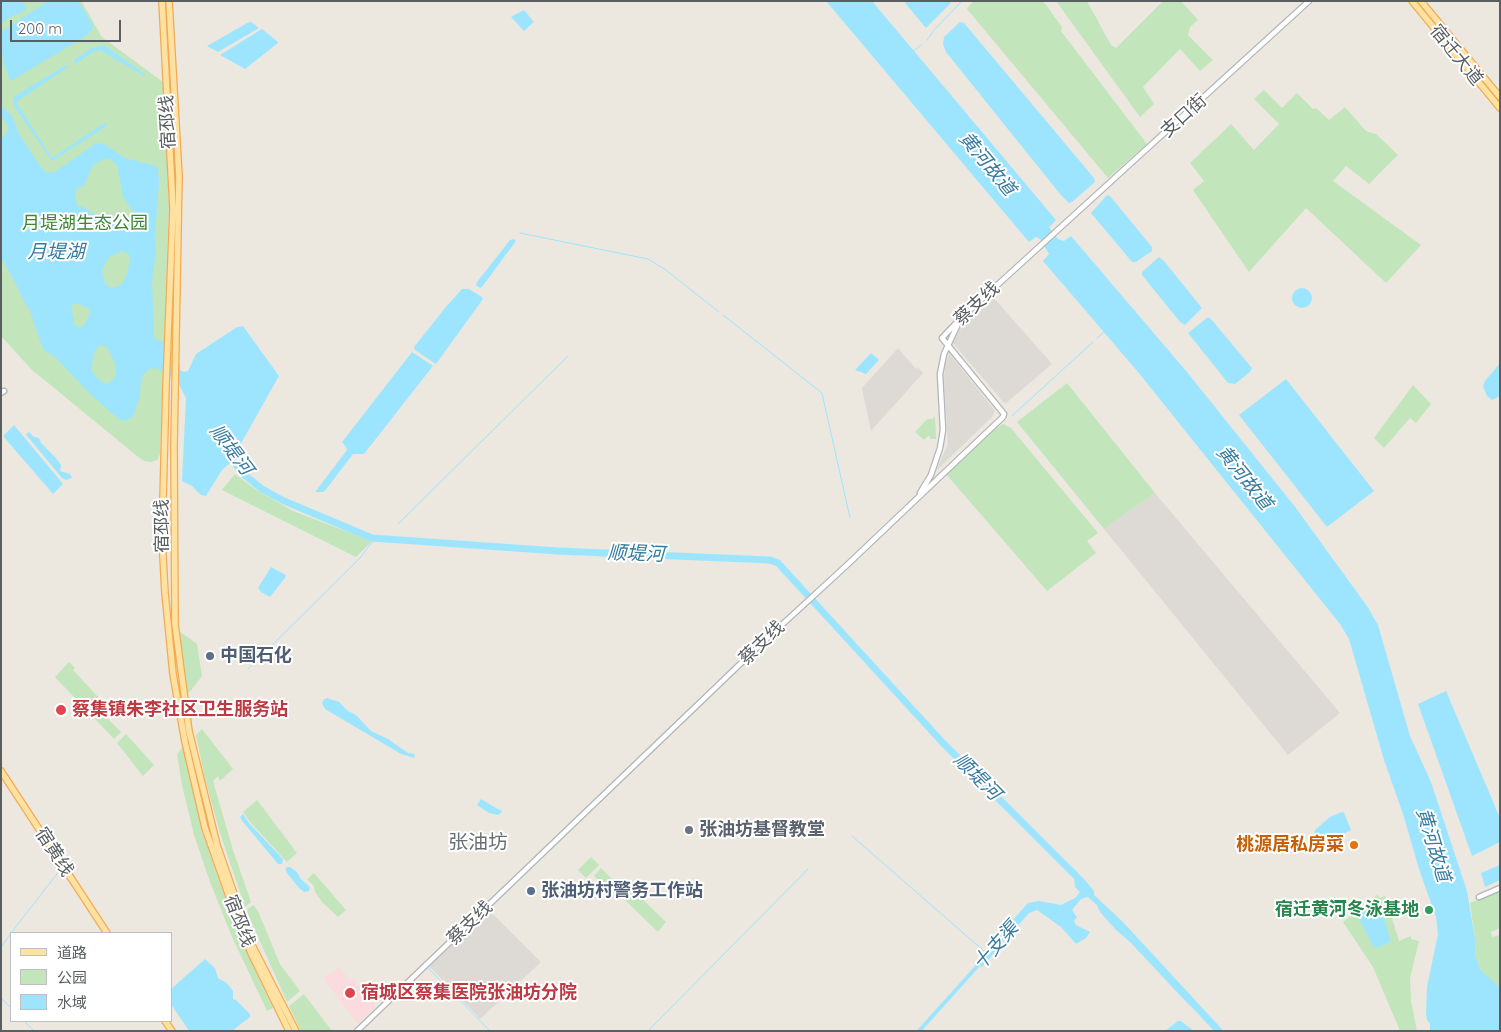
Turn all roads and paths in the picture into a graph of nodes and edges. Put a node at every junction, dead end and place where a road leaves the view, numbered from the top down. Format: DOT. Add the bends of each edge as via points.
graph roads {
  1 [pos="162,1"];
  2 [pos="169,1"];
  3 [pos="1309,1"];
  4 [pos="1412,1"];
  5 [pos="1421,1"];
  6 [pos="1500,97"];
  7 [pos="1500,108"];
  8 [pos="1037,250"];
  9 [pos="965,315"];
  10 [pos="948,345"];
  11 [pos="913,503"];
  12 [pos="1,771"];
  13 [pos="1500,888"];
  14 [pos="1479,897"];
  15 [pos="106,932"];
  16 [pos="289,1031"];
  17 [pos="296,1031"];
  18 [pos="357,1031"];
  1 -- 16 [label="main road, 宿邳线" via="174,208 162,538 173,674 180,720 206,828 251,953"];
  2 -- 17 [label="main road, 宿邳线" via="180,176 175,359 175,622 189,731 218,845 251,943"];
  3 -- 8 [label="street, 支口街"];
  4 -- 7 [label="main road, 宿迁大道"];
  5 -- 6 [label="main road, 宿迁大道"];
  8 -- 9 [label="street, 蔡支线"];
  9 -- 10 [label="street"];
  9 -- 10 [label="street, 蔡支线" via="942,338"];
  10 -- 11 [label="street" via="940,374 943,430 940,448 931,475"];
  10 -- 11 [label="street, 蔡支线" via="1004,414"];
  11 -- 18 [label="street, 蔡支线" via="803,604"];
  12 -- 15 [label="main road, 宿黄线"];
  13 -- 14 [label="street"];
}
